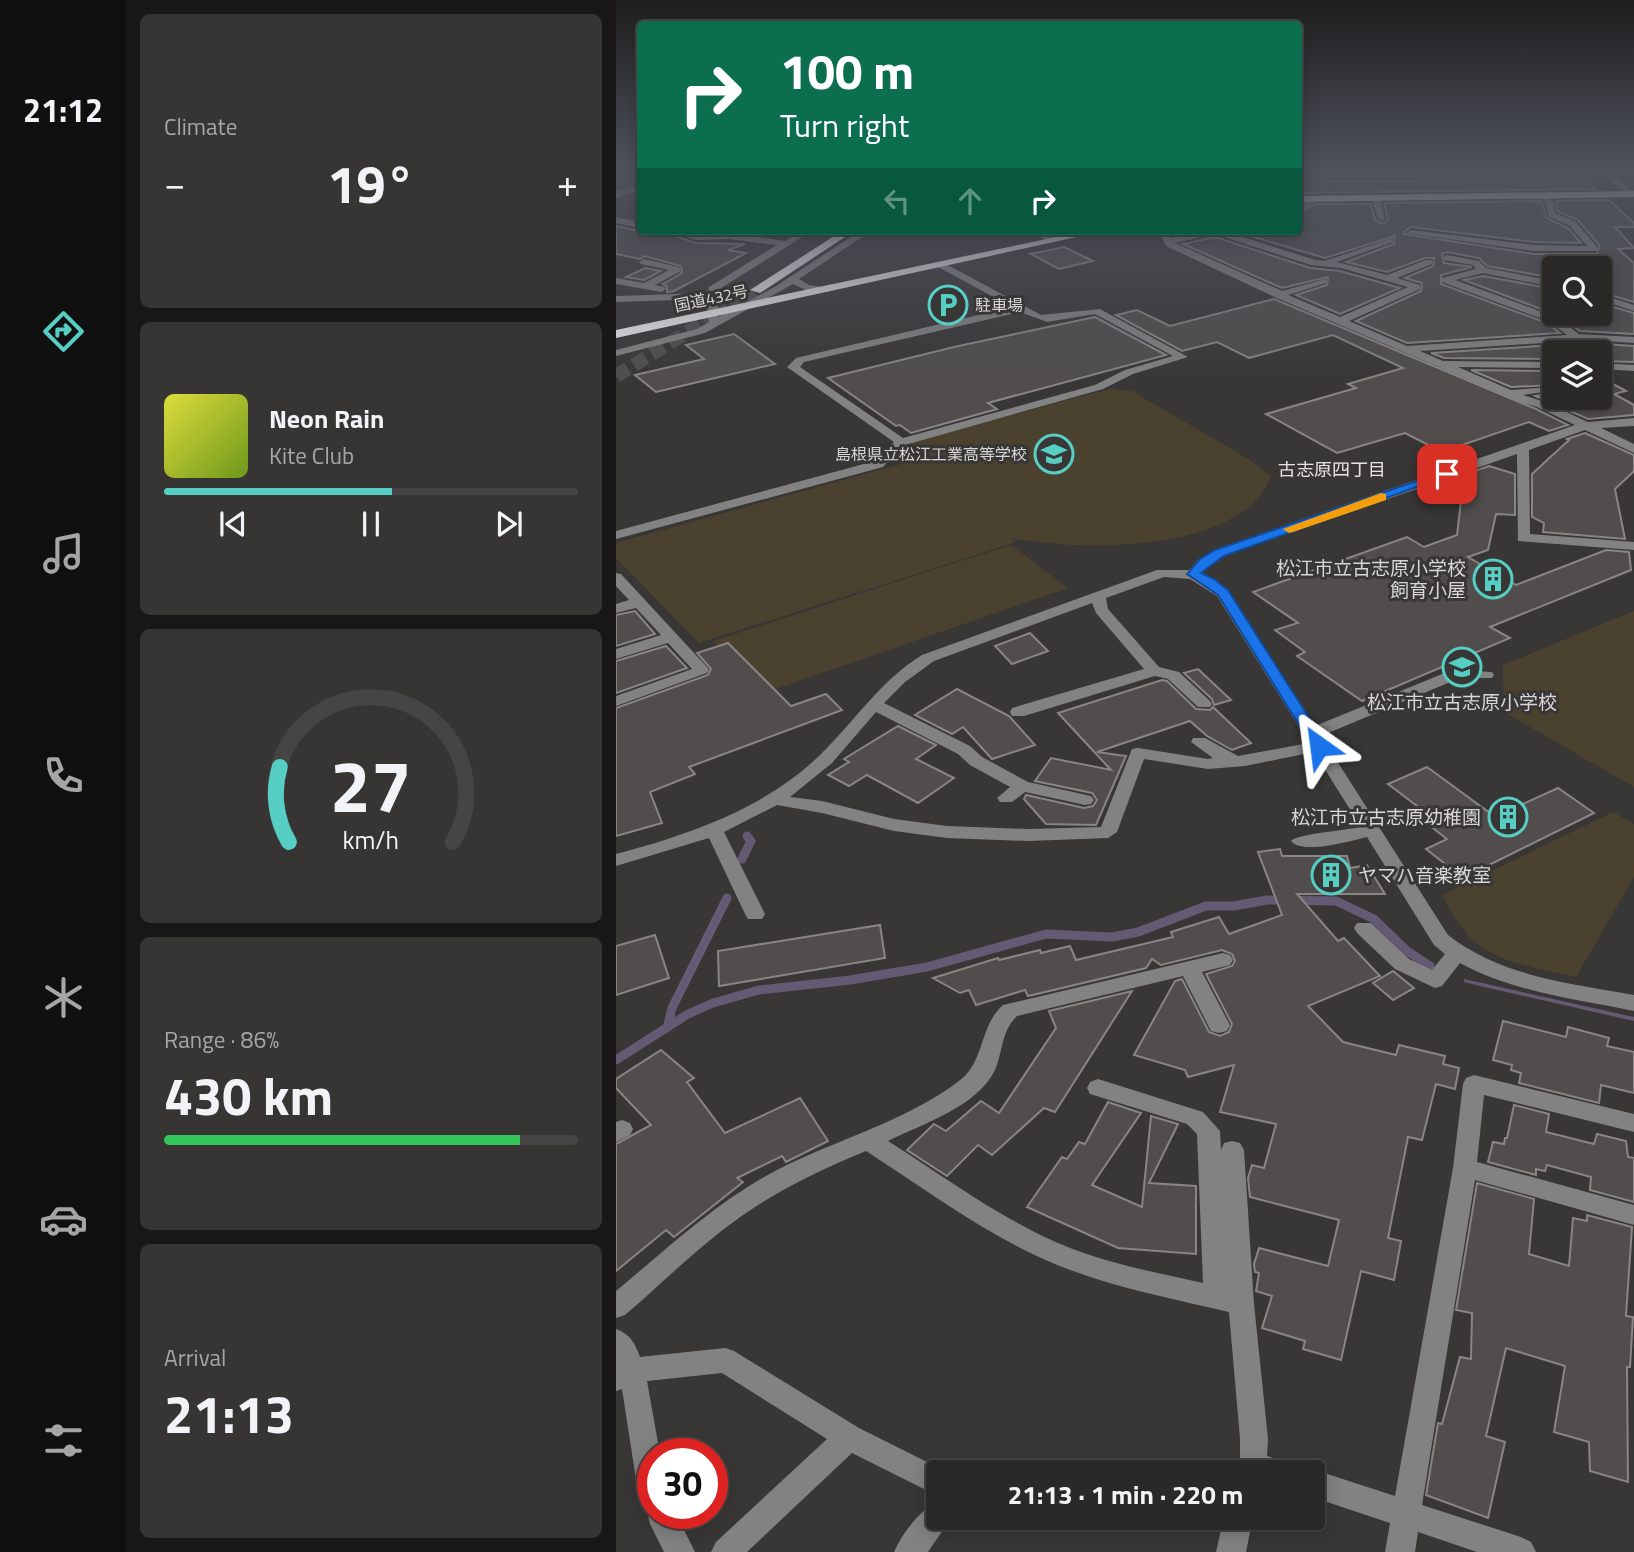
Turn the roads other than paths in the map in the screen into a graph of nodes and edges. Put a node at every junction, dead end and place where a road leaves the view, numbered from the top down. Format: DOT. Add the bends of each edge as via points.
graph roads {
  1 [pos="761,240"];
  2 [pos="792,240"];
  3 [pos="814,240"];
  4 [pos="834,240"];
  5 [pos="852,240"];
  6 [pos="1174,240"];
  7 [pos="1246,240"];
  8 [pos="1389,240"];
  9 [pos="1472,240"];
  10 [pos="1587,240"];
  11 [pos="1053,241"];
  12 [pos="787,244"];
  13 [pos="1447,257"];
  14 [pos="644,262"];
  15 [pos="1429,262"];
  16 [pos="1323,264"];
  17 [pos="941,265"];
  18 [pos="1483,270"];
  19 [pos="1388,278"];
  20 [pos="794,279"];
  21 [pos="616,281"];
  22 [pos="1323,281"];
  23 [pos="1431,282"];
  24 [pos="1542,282"];
  25 [pos="644,286"];
  26 [pos="1417,287"];
  27 [pos="739,288"];
  28 [pos="757,290"];
  29 [pos="825,290"];
  30 [pos="1279,295"];
  31 [pos="696,296"];
  32 [pos="711,296"];
  33 [pos="616,299"];
  34 [pos="1612,301"];
  35 [pos="748,307"];
  36 [pos="1022,308"];
  37 [pos="1634,308"];
  38 [pos="713,319"];
  39 [pos="1340,321"];
  40 [pos="616,334"];
  41 [pos="1577,338"];
  42 [pos="1634,340"];
  43 [pos="1408,349"];
  44 [pos="616,354"];
  45 [pos="1443,365"];
  46 [pos="1542,365"];
  47 [pos="1612,367"];
  48 [pos="1634,368"];
  49 [pos="1542,390"];
  50 [pos="1513,393"];
  51 [pos="1634,422"];
  52 [pos="1585,426"];
  53 [pos="901,442"];
  54 [pos="1522,448"];
  55 [pos="1634,449"];
  56 [pos="616,536"];
  57 [pos="1634,546"];
  58 [pos="1193,574"];
  59 [pos="616,577"];
  60 [pos="1098,595"];
  61 [pos="640,602"];
  62 [pos="616,609"];
  63 [pos="671,637"];
  64 [pos="616,654"];
  65 [pos="1154,671"];
  66 [pos="1486,675"];
  67 [pos="616,701"];
  68 [pos="1204,704"];
  69 [pos="875,705"];
  70 [pos="1018,712"];
  71 [pos="1316,739"];
  72 [pos="1199,742"];
  73 [pos="1238,762"];
  74 [pos="1022,786"];
  75 [pos="775,798"];
  76 [pos="1006,799"];
  77 [pos="1084,800"];
  78 [pos="714,829"];
  79 [pos="1372,830"];
  80 [pos="1300,841"];
  81 [pos="616,860"];
  82 [pos="755,914"];
  83 [pos="1364,928"];
  84 [pos="1456,954"];
  85 [pos="1223,960"];
  86 [pos="1189,967"];
  87 [pos="1634,1003"];
  88 [pos="1219,1025"];
  89 [pos="1098,1088"];
  90 [pos="1634,1123"];
  91 [pos="868,1140"];
  92 [pos="1231,1150"];
  93 [pos="1465,1168"];
  94 [pos="1634,1215"];
  95 [pos="1216,1298"];
  96 [pos="1241,1304"];
  97 [pos="616,1307"];
  98 [pos="616,1340"];
  99 [pos="624,1374"];
  100 [pos="845,1434"];
  101 [pos="639,1438"];
  102 [pos="1258,1460"];
  103 [pos="926,1476"];
  104 [pos="1325,1487"];
  105 [pos="1406,1514"];
  106 [pos="668,1529"];
  107 [pos="927,1530"];
  108 [pos="1237,1530"];
  109 [pos="680,1552"];
  110 [pos="726,1552"];
  111 [pos="909,1552"];
  112 [pos="1231,1552"];
  113 [pos="1400,1552"];
  114 [pos="1521,1552"];
  1 -- 12 [label="street"];
  2 -- 12 [label="street"];
  3 -- 27 [label="highway"];
  4 -- 28 [label="highway"];
  5 -- 20 [label="street"];
  6 -- 30 [label="street"];
  7 -- 16 [label="street"];
  8 -- 16 [label="street"];
  9 -- 10 [label="street" via="1594,249"];
  11 -- 17 [label="highway, 国道432号"];
  12 -- 32 [label="street" via="721,283"];
  13 -- 18 [label="street" via="1476,263"];
  14 -- 25 [label="street" via="676,269"];
  15 -- 19 [label="street"];
  16 -- 19 [label="street"];
  17 -- 29 [label="highway, 国道432号"];
  17 -- 36 [label="street"];
  18 -- 24 [label="street"];
  18 -- 41 [label="street" via="1445,280 1552,319"];
  19 -- 26 [label="street"];
  20 -- 29 [label="street" via="808,288"];
  20 -- 35 [label="street"];
  21 -- 25 [label="street"];
  22 -- 30 [label="street"];
  23 -- 26 [label="street"];
  25 -- 31 [label="street"];
  26 -- 39 [label="street"];
  29 -- 35 [label="highway, 国道432号"];
  30 -- 39 [label="street"];
  31 -- 32 [label="street"];
  31 -- 33 [label="street"];
  32 -- 38 [label="street"];
  34 -- 37 [label="street"];
  35 -- 38 [label="highway, 国道432号"];
  36 -- 53 [label="street" via="800,360 793,367"];
  36 -- 53 [label="street" via="1047,319 1096,311 1183,357 1129,372 1099,387"];
  38 -- 40 [label="highway, 国道432号"];
  38 -- 44 [label="street" via="701,331"];
  39 -- 43 [label="street"];
  41 -- 42 [label="street"];
  41 -- 43 [label="street"];
  43 -- 45 [label="street"];
  45 -- 46 [label="street"];
  45 -- 50 [label="street"];
  47 -- 48 [label="street"];
  49 -- 50 [label="street"];
  50 -- 52 [label="street"];
  51 -- 52 [label="street"];
  52 -- 54 [label="street"];
  52 -- 55 [label="street"];
  53 -- 56 [label="street" via="879,464"];
  54 -- 57 [label="street" via="1522,538"];
  54 -- 58 [label="street" via="1219,553"];
  58 -- 60 [label="street" via="1162,573"];
  58 -- 71 [label="street" via="1223,593"];
  59 -- 61 [label="street"];
  60 -- 65 [label="street" via="1101,610"];
  60 -- 69 [label="street" via="928,658 906,672"];
  61 -- 62 [label="street"];
  61 -- 63 [label="street"];
  63 -- 64 [label="street"];
  63 -- 67 [label="street" via="701,670"];
  65 -- 68 [label="street" via="1173,675"];
  65 -- 70 [label="street"];
  66 -- 71 [label="street" via="1458,673"];
  69 -- 74 [label="street" via="964,750"];
  69 -- 75 [label="street" via="811,774"];
  71 -- 73 [label="street"];
  71 -- 79 [label="street"];
  72 -- 73 [label="street"];
  73 -- 75 [label="street" via="1193,762 1138,754 1108,832 939,831 787,804"];
  74 -- 76 [label="street"];
  74 -- 77 [label="street"];
  75 -- 78 [label="street"];
  78 -- 81 [label="street"];
  78 -- 82 [label="street"];
  79 -- 80 [label="street"];
  79 -- 84 [label="street" via="1441,940"];
  83 -- 84 [label="street" via="1402,964 1435,981"];
  84 -- 87 [label="street" via="1502,975"];
  85 -- 86 [label="street"];
  86 -- 88 [label="street"];
  86 -- 91 [label="street" via="1010,1010 998,1020 986,1067 970,1087"];
  89 -- 95 [label="street" via="1195,1118 1208,1131"];
  90 -- 93 [label="street" via="1475,1084"];
  91 -- 95 [label="street" via="1048,1250 1105,1271"];
  91 -- 97 [label="street" via="761,1190"];
  92 -- 96 [label="street"];
  93 -- 94 [label="street"];
  93 -- 105 [label="street"];
  95 -- 96 [label="street"];
  96 -- 102 [label="street"];
  98 -- 99 [label="street" via="625,1351"];
  99 -- 100 [label="street" via="725,1360"];
  99 -- 101 [label="street"];
  100 -- 103 [label="street"];
  100 -- 110 [label="street" via="849,1437"];
  104 -- 105 [label="street"];
  105 -- 113 [label="street"];
  105 -- 114 [label="street"];
  106 -- 109 [label="street"];
  107 -- 111 [label="street"];
  108 -- 112 [label="street"];
}
